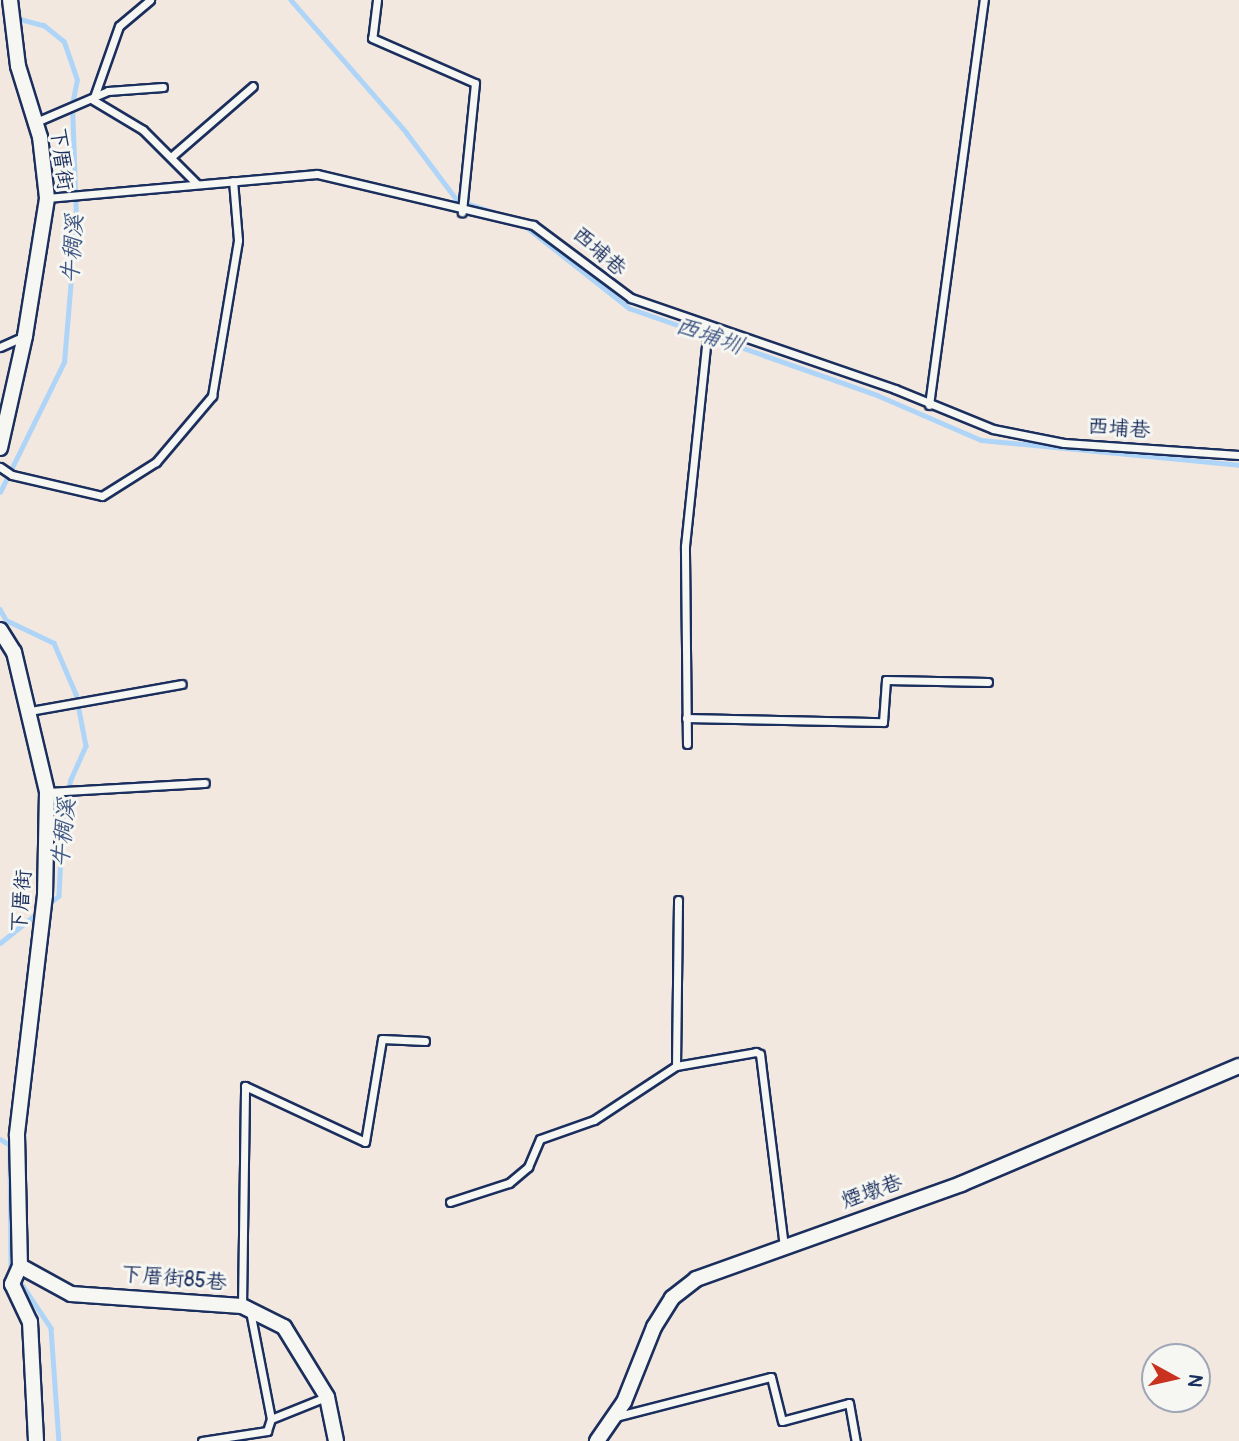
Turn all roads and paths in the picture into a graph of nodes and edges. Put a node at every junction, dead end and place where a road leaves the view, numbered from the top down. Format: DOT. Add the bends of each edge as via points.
graph roads {
  1 [pos="10,0"];
  2 [pos="150,0"];
  3 [pos="377,0"];
  4 [pos="984,0"];
  5 [pos="253,86"];
  6 [pos="163,87"];
  7 [pos="93,100"];
  8 [pos="36,122"];
  9 [pos="171,157"];
  10 [pos="233,181"];
  11 [pos="197,184"];
  12 [pos="52,197"];
  13 [pos="462,212"];
  14 [pos="708,327"];
  15 [pos="25,336"];
  16 [pos="0,347"];
  17 [pos="929,405"];
  18 [pos="0,448"];
  19 [pos="1239,455"];
  20 [pos="1,468"];
  21 [pos="0,630"];
  22 [pos="988,682"];
  23 [pos="182,684"];
  24 [pos="30,711"];
  25 [pos="686,718"];
  26 [pos="687,744"];
  27 [pos="205,783"];
  28 [pos="47,792"];
  29 [pos="678,900"];
  30 [pos="425,1041"];
  31 [pos="676,1066"];
  32 [pos="1239,1066"];
  33 [pos="450,1202"];
  34 [pos="784,1246"];
  35 [pos="20,1266"];
  36 [pos="6,1287"];
  37 [pos="246,1308"];
  38 [pos="327,1397"];
  39 [pos="614,1418"];
  40 [pos="271,1419"];
  41 [pos="36,1441"];
  42 [pos="202,1441"];
  43 [pos="336,1441"];
  44 [pos="597,1441"];
  45 [pos="856,1441"];
  1 -- 8 [label="street, 下厝街" via="18,66"];
  2 -- 7 [label="lane" via="119,26"];
  3 -- 13 [label="lane" via="372,38 475,83"];
  4 -- 17 [label="lane"];
  5 -- 9 [label="lane"];
  6 -- 7 [label="lane" via="123,87"];
  7 -- 8 [label="lane"];
  7 -- 9 [label="lane" via="143,130"];
  8 -- 12 [label="street, 下厝街"];
  9 -- 11 [label="lane"];
  10 -- 11 [label="lane, 西埔巷"];
  10 -- 13 [label="lane, 西埔巷" via="317,174"];
  10 -- 20 [label="lane" via="238,240 212,397 156,462 102,496 12,475"];
  11 -- 12 [label="lane, 西埔巷"];
  12 -- 15 [label="street, 下厝街"];
  13 -- 14 [label="lane, 西埔巷" via="533,225 617,292"];
  14 -- 17 [label="lane, 西埔巷"];
  14 -- 25 [label="lane" via="685,546"];
  15 -- 16 [label="lane"];
  15 -- 18 [label="street, 下厝街"];
  17 -- 19 [label="lane, 西埔巷" via="1032,439"];
  21 -- 24 [label="street, 下厝街" via="14,652"];
  22 -- 25 [label="lane" via="886,680 883,722"];
  23 -- 24 [label="lane"];
  24 -- 28 [label="street, 下厝街"];
  25 -- 26 [label="lane"];
  27 -- 28 [label="lane"];
  28 -- 35 [label="street, 下厝街" via="43,920 17,1135"];
  29 -- 31 [label="lane"];
  30 -- 37 [label="lane" via="382,1039 365,1142 244,1086"];
  31 -- 33 [label="lane" via="594,1121 540,1139 528,1167 509,1183"];
  31 -- 34 [label="lane" via="760,1054"];
  32 -- 34 [label="street, 煙墩巷" via="961,1184"];
  34 -- 39 [label="street, 煙墩巷" via="696,1279 672,1298 654,1327"];
  35 -- 36 [label="street"];
  35 -- 37 [label="street, 下厝街85巷" via="71,1294"];
  36 -- 41 [label="street" via="30,1322"];
  37 -- 38 [label="street, 下厝街85巷" via="284,1327"];
  37 -- 40 [label="lane"];
  38 -- 40 [label="lane"];
  38 -- 43 [label="street, 下厝街85巷"];
  39 -- 44 [label="street, 煙墩巷"];
  39 -- 45 [label="lane" via="771,1377 782,1421 849,1403"];
  40 -- 42 [label="lane" via="267,1431"];
}
